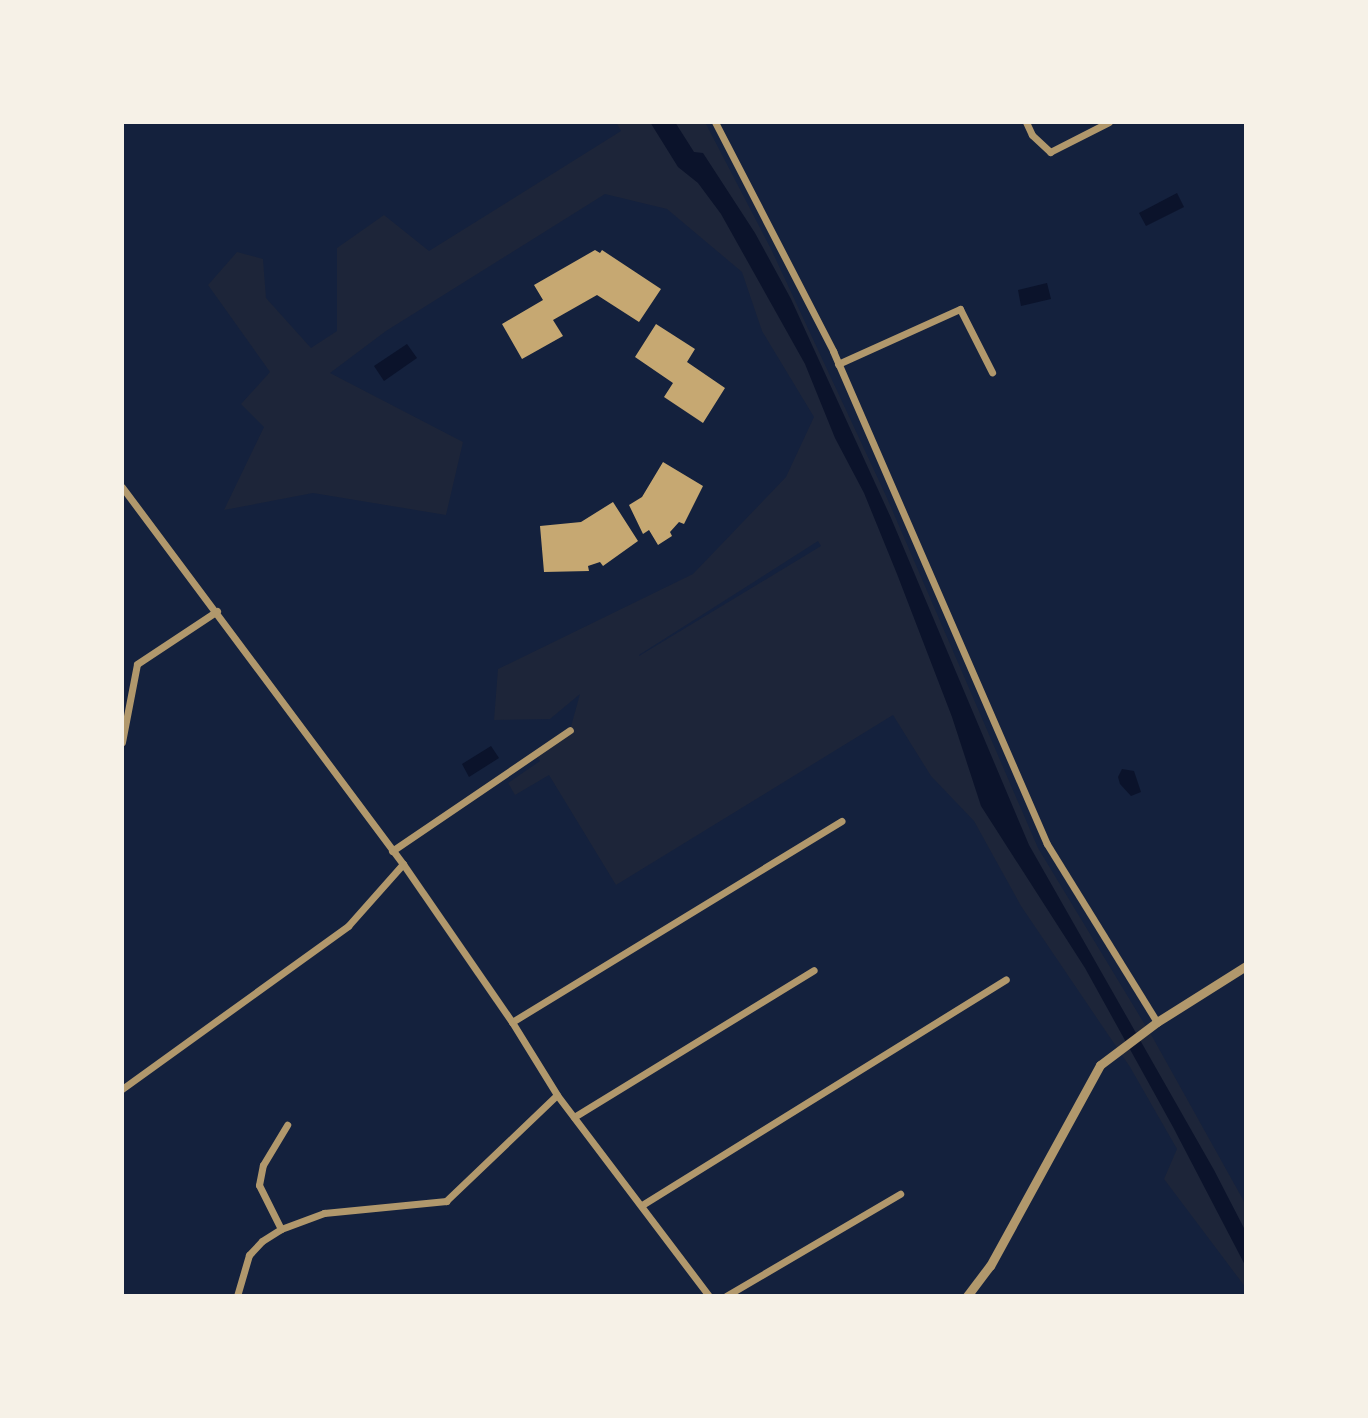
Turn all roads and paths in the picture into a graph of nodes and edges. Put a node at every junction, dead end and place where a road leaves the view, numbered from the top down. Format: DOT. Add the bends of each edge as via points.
graph roads {
  1 [pos="715,122"];
  2 [pos="1026,122"];
  3 [pos="1109,122"];
  4 [pos="838,364"];
  5 [pos="992,372"];
  6 [pos="122,487"];
  7 [pos="217,611"];
  8 [pos="570,730"];
  9 [pos="122,742"];
  10 [pos="841,821"];
  11 [pos="392,851"];
  12 [pos="403,864"];
  13 [pos="1246,966"];
  14 [pos="814,970"];
  15 [pos="1006,979"];
  16 [pos="512,1022"];
  17 [pos="1152,1025"];
  18 [pos="122,1089"];
  19 [pos="557,1095"];
  20 [pos="574,1117"];
  21 [pos="287,1125"];
  22 [pos="900,1194"];
  23 [pos="642,1205"];
  24 [pos="281,1229"];
  25 [pos="237,1296"];
  26 [pos="709,1296"];
  27 [pos="726,1296"];
  28 [pos="967,1296"];
  1 -- 4 [label="street"];
  2 -- 3 [label="street" via="1050,152"];
  4 -- 5 [label="street" via="960,309"];
  4 -- 17 [label="street" via="1047,844"];
  6 -- 7 [label="street"];
  7 -- 9 [label="street" via="137,664"];
  7 -- 11 [label="street"];
  8 -- 11 [label="street"];
  10 -- 16 [label="street"];
  11 -- 12 [label="street"];
  12 -- 16 [label="street"];
  12 -- 18 [label="street" via="348,926"];
  13 -- 17 [label="street"];
  14 -- 20 [label="street"];
  15 -- 23 [label="street"];
  16 -- 19 [label="street"];
  17 -- 28 [label="street" via="1100,1065 990,1266"];
  19 -- 20 [label="street"];
  19 -- 24 [label="street" via="446,1201 324,1213"];
  20 -- 23 [label="street"];
  21 -- 24 [label="street" via="263,1165 259,1185"];
  22 -- 27 [label="street"];
  23 -- 26 [label="street"];
  24 -- 25 [label="street" via="249,1255"];
}
